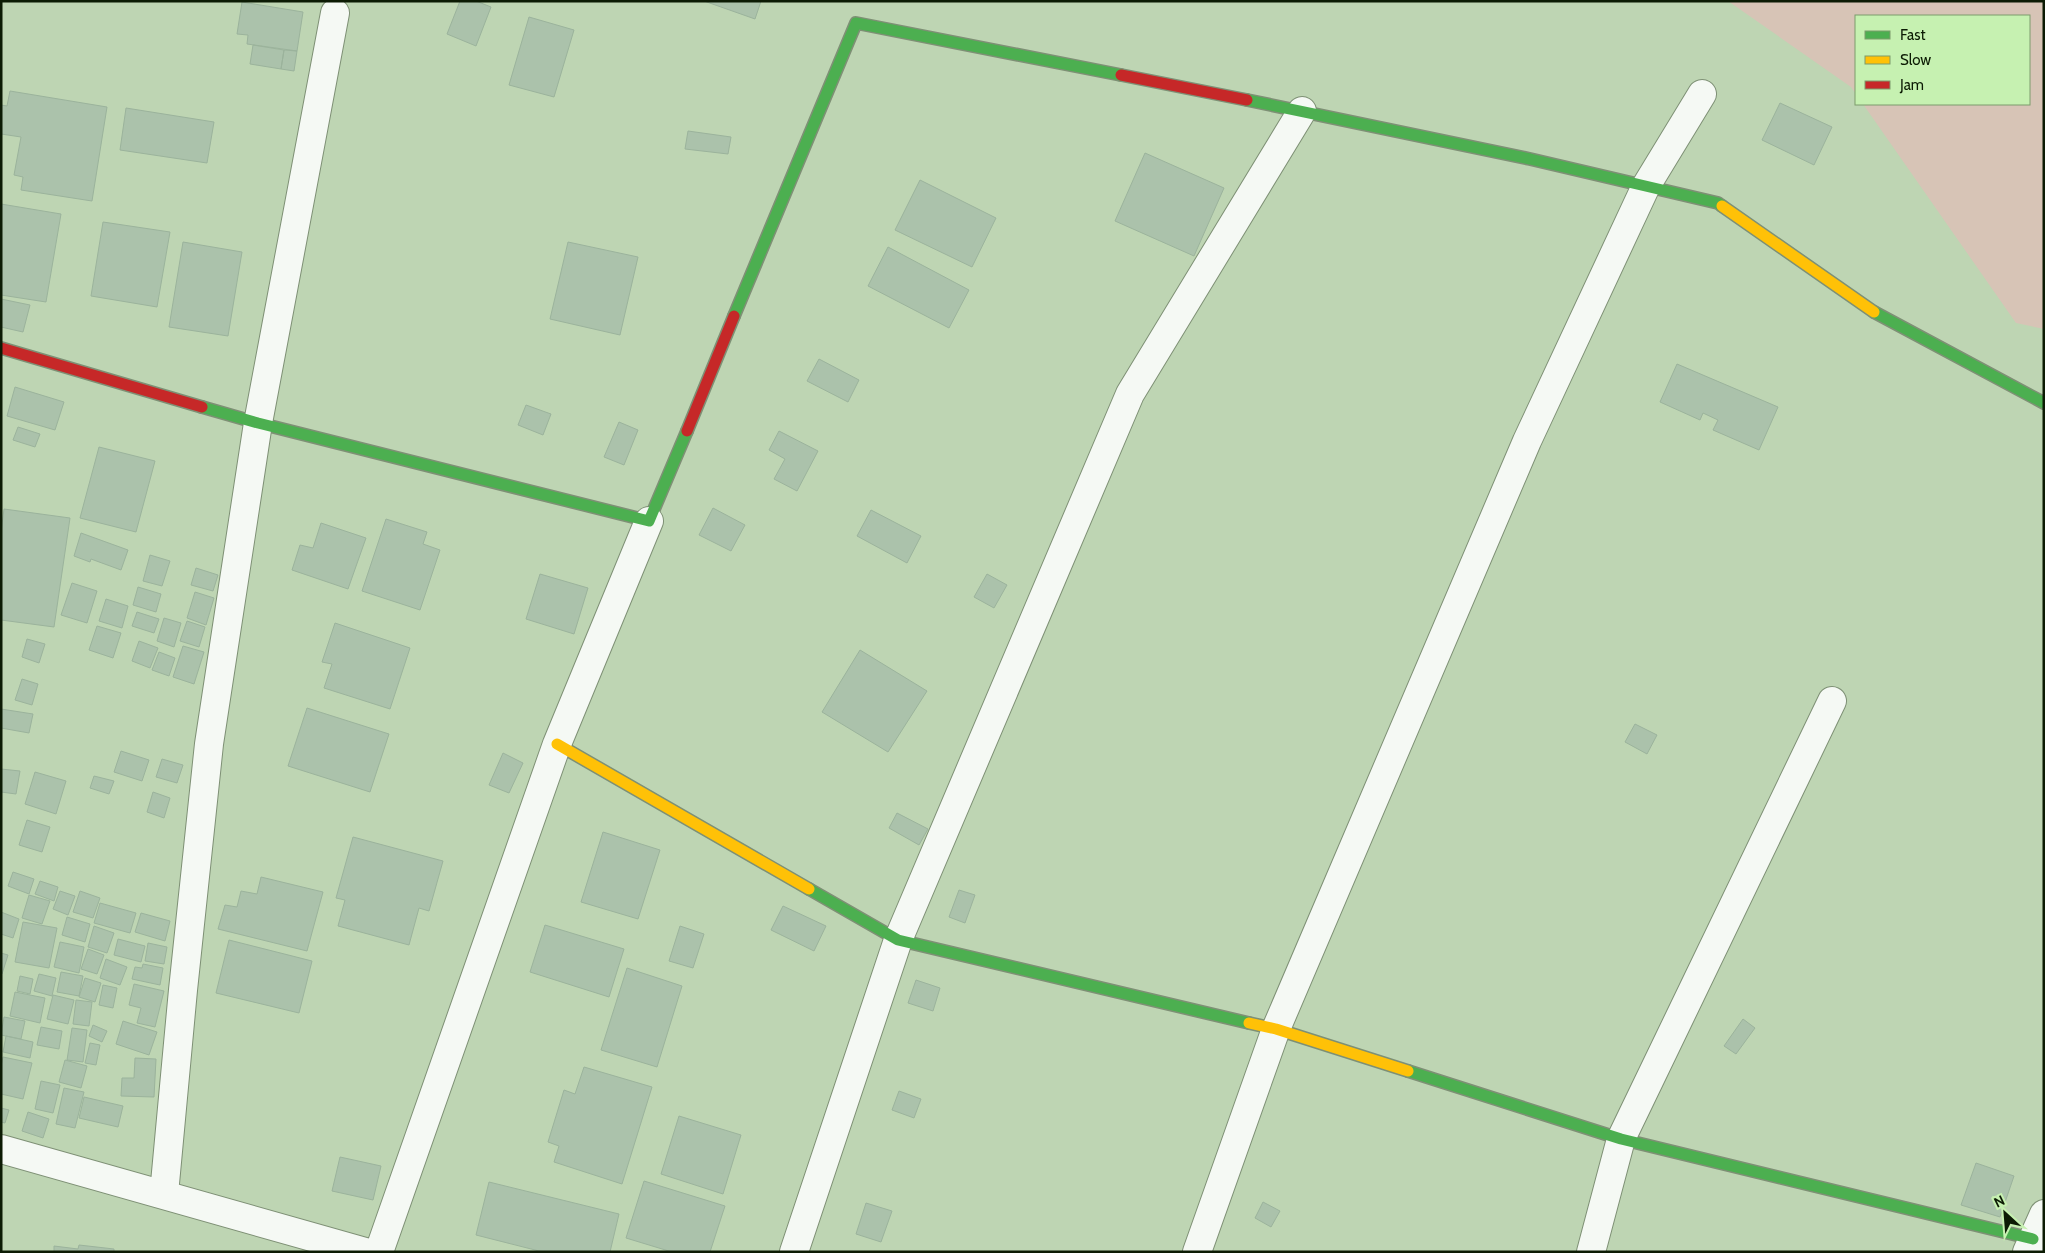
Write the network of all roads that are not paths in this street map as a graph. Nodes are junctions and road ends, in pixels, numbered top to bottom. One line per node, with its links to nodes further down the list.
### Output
1 (336, 13): 7 (street)
2 (1702, 94): 4 (street)
3 (1302, 111): 4 (street); 8 (street); 11 (street)
4 (1646, 186): 6 (street); 12 (street)
5 (1, 348): 7 (street)
6 (2044, 403)
7 (258, 423): 8 (street); 15 (street)
8 (650, 522): 10 (street)
9 (1832, 701): 13 (street)
10 (557, 744): 11 (street); 19 (street)
11 (898, 940): 12 (street); 20 (street)
12 (1276, 1029): 13 (street); 21 (street)
13 (1621, 1139): 17 (street); 22 (street)
14 (1, 1149): 15 (street)
15 (164, 1194): 18 (street)
16 (2044, 1214): 17 (street)
17 (2030, 1245)
18 (365, 1252)
19 (379, 1252)
20 (794, 1252)
21 (1198, 1252)
22 (1591, 1252)

